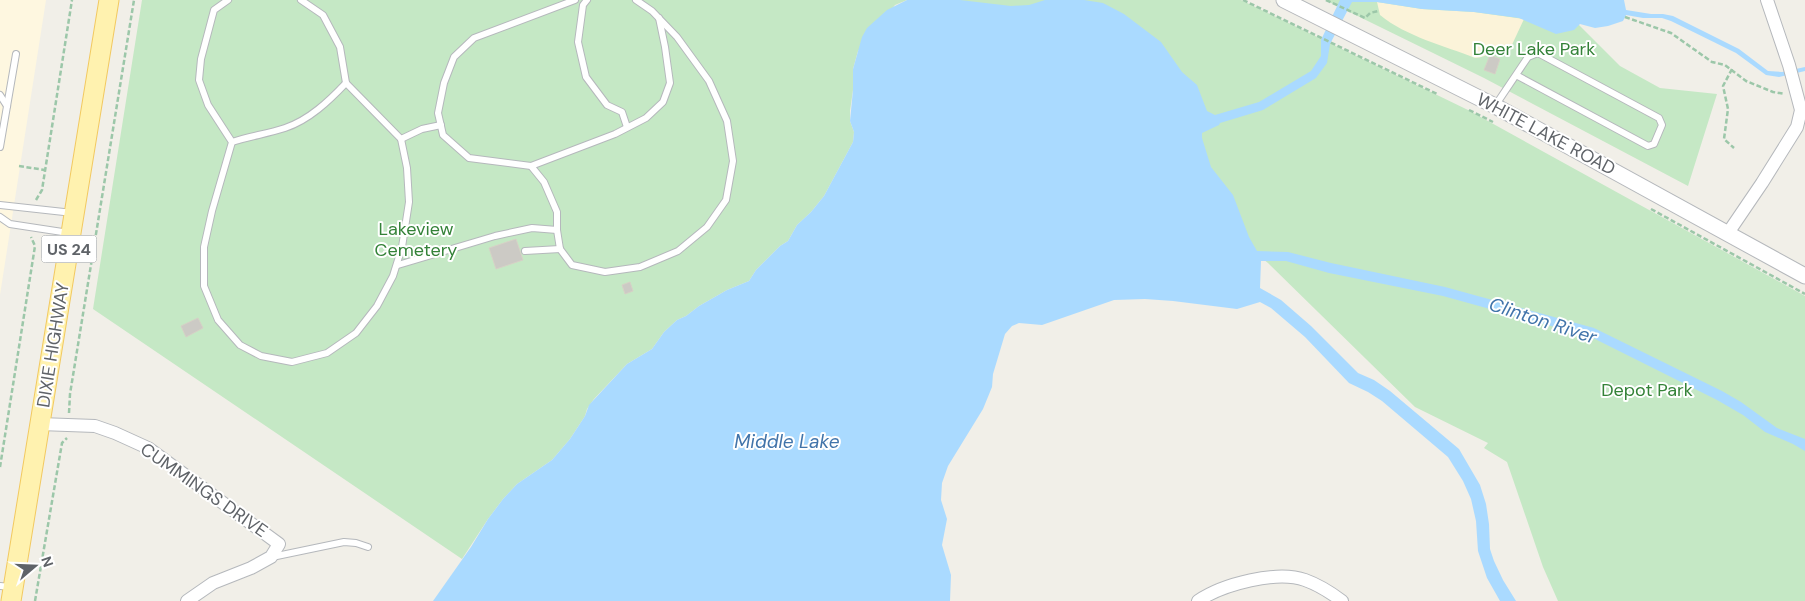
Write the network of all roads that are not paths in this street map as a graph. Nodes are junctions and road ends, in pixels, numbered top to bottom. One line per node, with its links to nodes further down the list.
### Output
1 (109, 0): 23 (main road, DIXIE HIGHWAY / US 24)
2 (228, 0): 19 (lane)
3 (301, 0): 12 (lane)
4 (575, 0): 16 (lane)
5 (587, 0): 17 (lane)
6 (636, 0): 9 (lane)
7 (1284, 0): 15 (street, WHITE LAKE ROAD)
8 (1767, 0): 27 (street)
9 (659, 18): 17 (lane); 28 (lane)
10 (16, 54): 14 (lane)
11 (1516, 75): 11 (lane); 15 (lane)
12 (346, 83): 18 (lane); 19 (lane)
13 (0, 95): 14 (lane)
14 (7, 106): 20 (lane)
15 (1495, 106): 27 (street, WHITE LAKE ROAD)
16 (441, 125): 18 (lane); 21 (lane)
17 (627, 126): 21 (lane)
18 (401, 138): 30 (lane)
19 (232, 142): 30 (lane)
20 (0, 146)
21 (531, 166): 25 (lane)
22 (0, 205): 23 (lane)
23 (74, 214): 26 (main road, DIXIE HIGHWAY / US 24)
24 (0, 218): 26 (lane)
25 (557, 230): 28 (lane); 30 (lane)
26 (71, 233): 32 (main road, DIXIE HIGHWAY / US 24)
27 (1728, 233): 31 (street, WHITE LAKE ROAD)
28 (560, 249): 29 (lane)
29 (525, 251)
30 (398, 265)
31 (1805, 276)
32 (40, 424): 34 (street, CUMMINGS DRIVE); 35 (main road, DIXIE HIGHWAY / US 24)
33 (368, 548): 34 (lane)
34 (271, 557): 36 (street)
35 (8, 591)
36 (187, 601)
37 (1198, 601): 38 (street)
38 (1342, 601)

